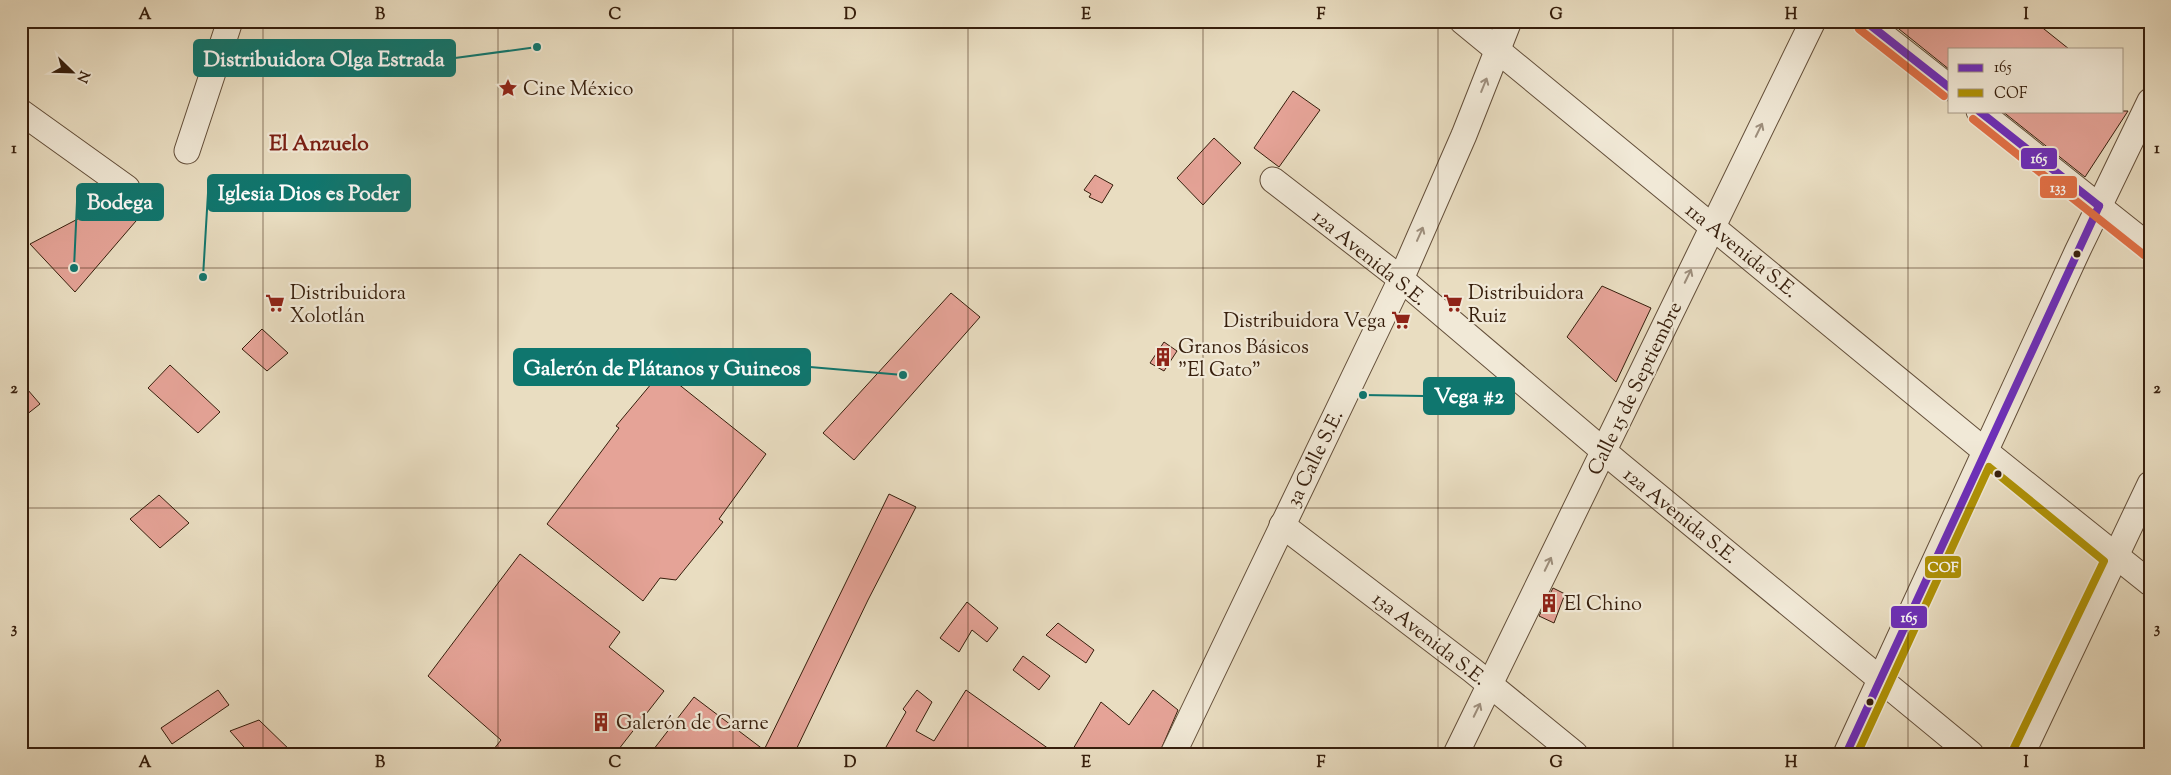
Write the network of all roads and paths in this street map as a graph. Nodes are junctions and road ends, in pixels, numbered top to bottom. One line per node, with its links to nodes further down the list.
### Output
1 (230, 21): 11 (street)
2 (1462, 21): 6 (street, 11a Avenida S.E.)
3 (1509, 21): 6 (street, 3a Calle S.E.)
4 (1813, 21): 15 (street, Calle 15 de Septiembre, one-way to 4)
5 (1865, 21): 7 (street)
6 (1498, 52): 15 (street, 11a Avenida S.E.); 17 (street, 3a Calle S.E., one-way to 6)
7 (1948, 86)
8 (2150, 101): 14 (street)
9 (21, 112): 13 (street)
10 (1980, 112): 14 (street)
11 (187, 151)
12 (1273, 180): 17 (street, 12a Avenida S.E.)
13 (127, 188)
14 (2099, 206): 16 (street); 19 (street)
15 (1713, 225): 18 (street, Calle 15 de Septiembre, one-way to 15); 19 (street, 11a Avenida S.E.)
16 (2150, 247)
17 (1400, 279): 18 (street, 12a Avenida S.E.); 21 (street, 3a Calle S.E.)
18 (1604, 451): 24 (street, 12a Avenida S.E.); 25 (street, Calle 15 de Septiembre, one-way to 18)
19 (1985, 451): 22 (street, 11a Avenida S.E.); 24 (street)
20 (2150, 484): 22 (street)
21 (1282, 525): 25 (street, 13a Avenida S.E.); 26 (street, 3a Calle S.E.)
22 (2116, 558): 23 (street, 11a Avenida S.E.); 31 (street)
23 (2150, 583)
24 (1881, 679): 29 (street); 30 (street, 12a Avenida S.E.)
25 (1490, 684): 27 (street, Calle 15 de Septiembre, one-way to 25); 28 (street, 13a Avenida S.E.)
26 (1175, 753)
27 (1456, 754)
28 (1575, 754)
29 (1846, 754)
30 (1971, 754)
31 (2022, 754)

